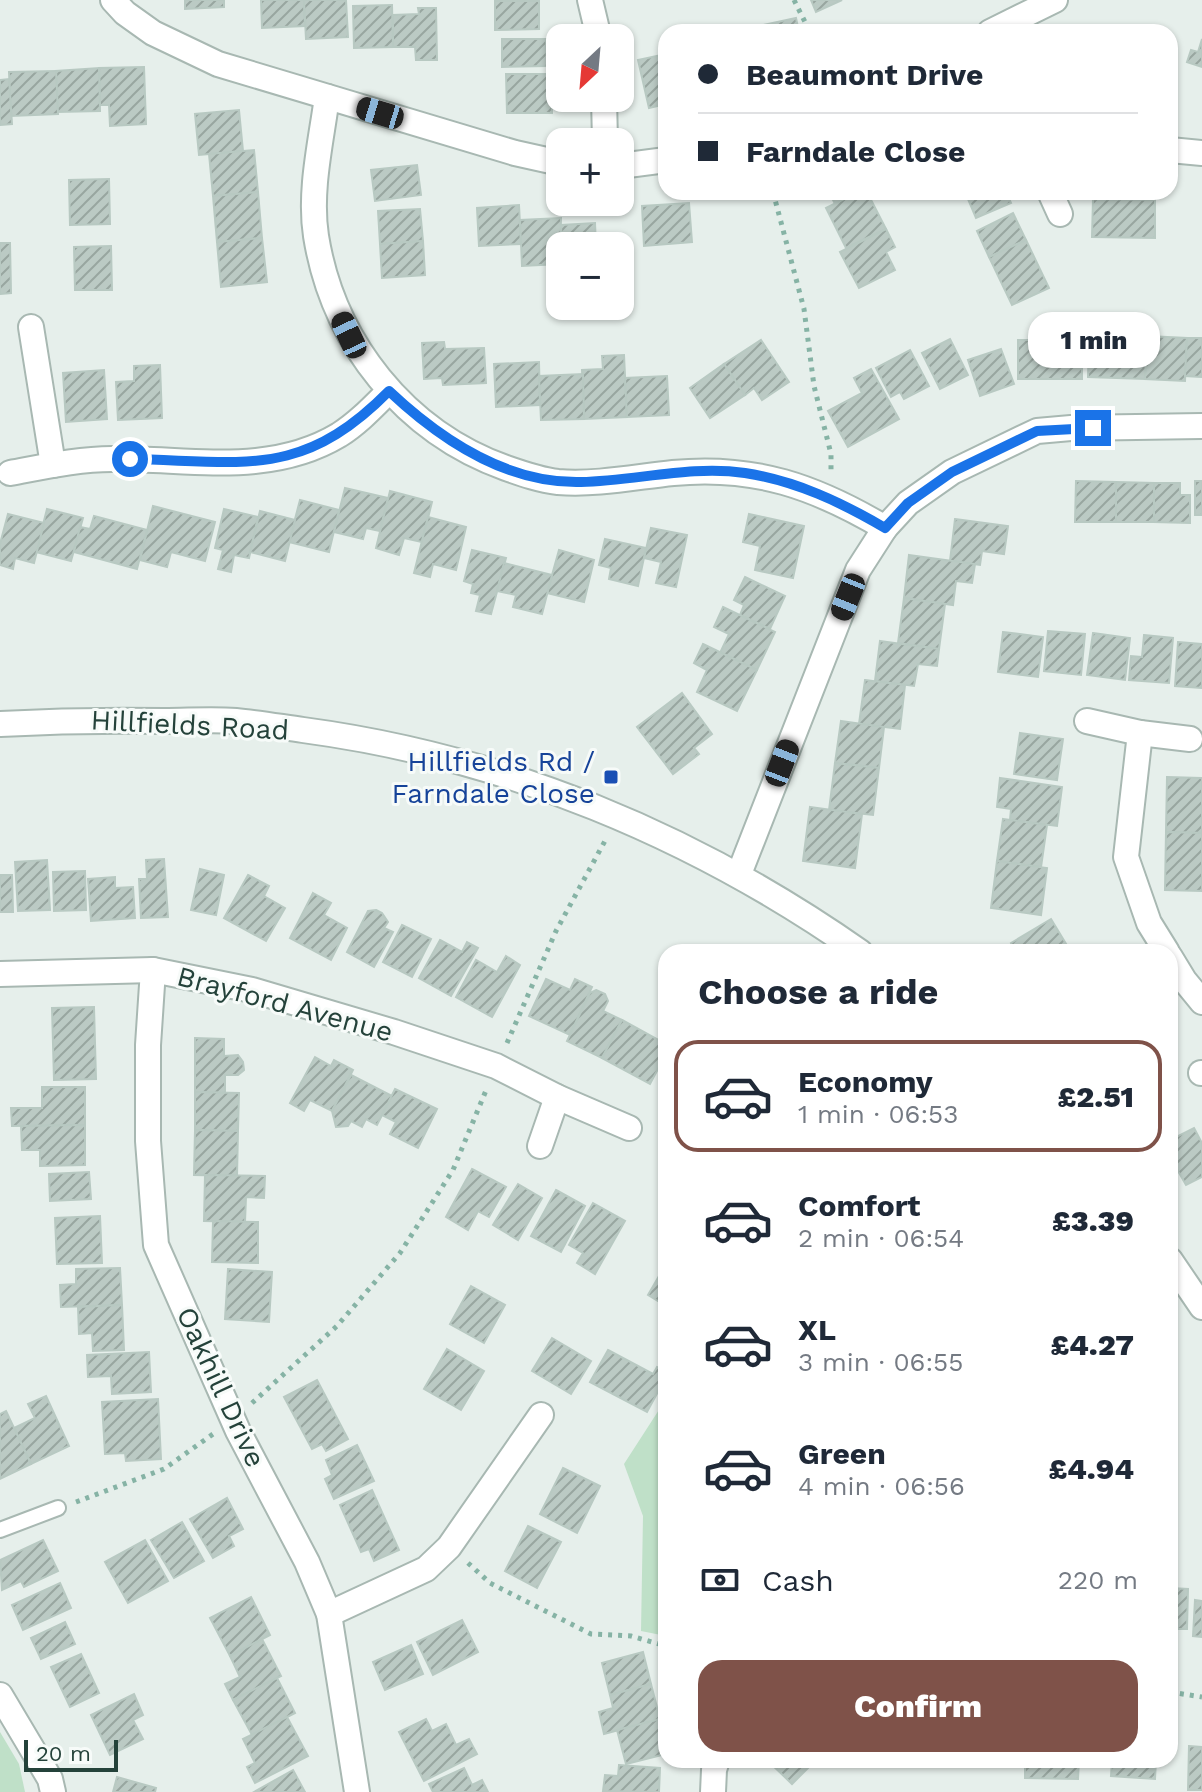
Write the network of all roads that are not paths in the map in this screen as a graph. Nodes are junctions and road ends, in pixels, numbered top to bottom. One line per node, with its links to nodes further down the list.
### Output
1 (113, 0): 6 (street)
2 (590, 0): 4 (street)
3 (1055, 0): 5 (street)
4 (596, 24)
5 (1006, 24)
6 (327, 97): 9 (street); 13 (street)
7 (1178, 151): 8 (street)
8 (1202, 153)
9 (546, 160)
10 (658, 161): 11 (street)
11 (634, 164)
12 (31, 327): 15 (street)
13 (389, 391): 15 (street); 17 (street)
14 (1202, 426): 17 (street)
15 (53, 465): 16 (street)
16 (10, 473)
17 (885, 528): 22 (street)
18 (1087, 721): 20 (street)
19 (0, 724): 22 (street, Hillfields Road)
20 (1140, 733): 21 (street); 24 (street)
21 (1190, 739)
22 (739, 874): 23 (street, Hillfields Road)
23 (849, 944)
24 (1162, 944)
25 (153, 970): 27 (street, Brayford Avenue); 29 (street, Brayford Avenue); 37 (street, Oakhill Drive)
26 (1178, 970): 28 (street)
27 (0, 974)
28 (1202, 1002)
29 (557, 1097): 30 (street, Brayford Avenue); 31 (street)
30 (629, 1128)
31 (540, 1146)
32 (1178, 1272): 33 (street)
33 (1202, 1307)
34 (541, 1415): 37 (street)
35 (58, 1508): 36 (lane)
36 (0, 1530)
37 (329, 1614): 41 (street, Oakhill Drive)
38 (0, 1695): 40 (street)
39 (715, 1768): 42 (street)
40 (53, 1792)
41 (357, 1792)
42 (713, 1792)

